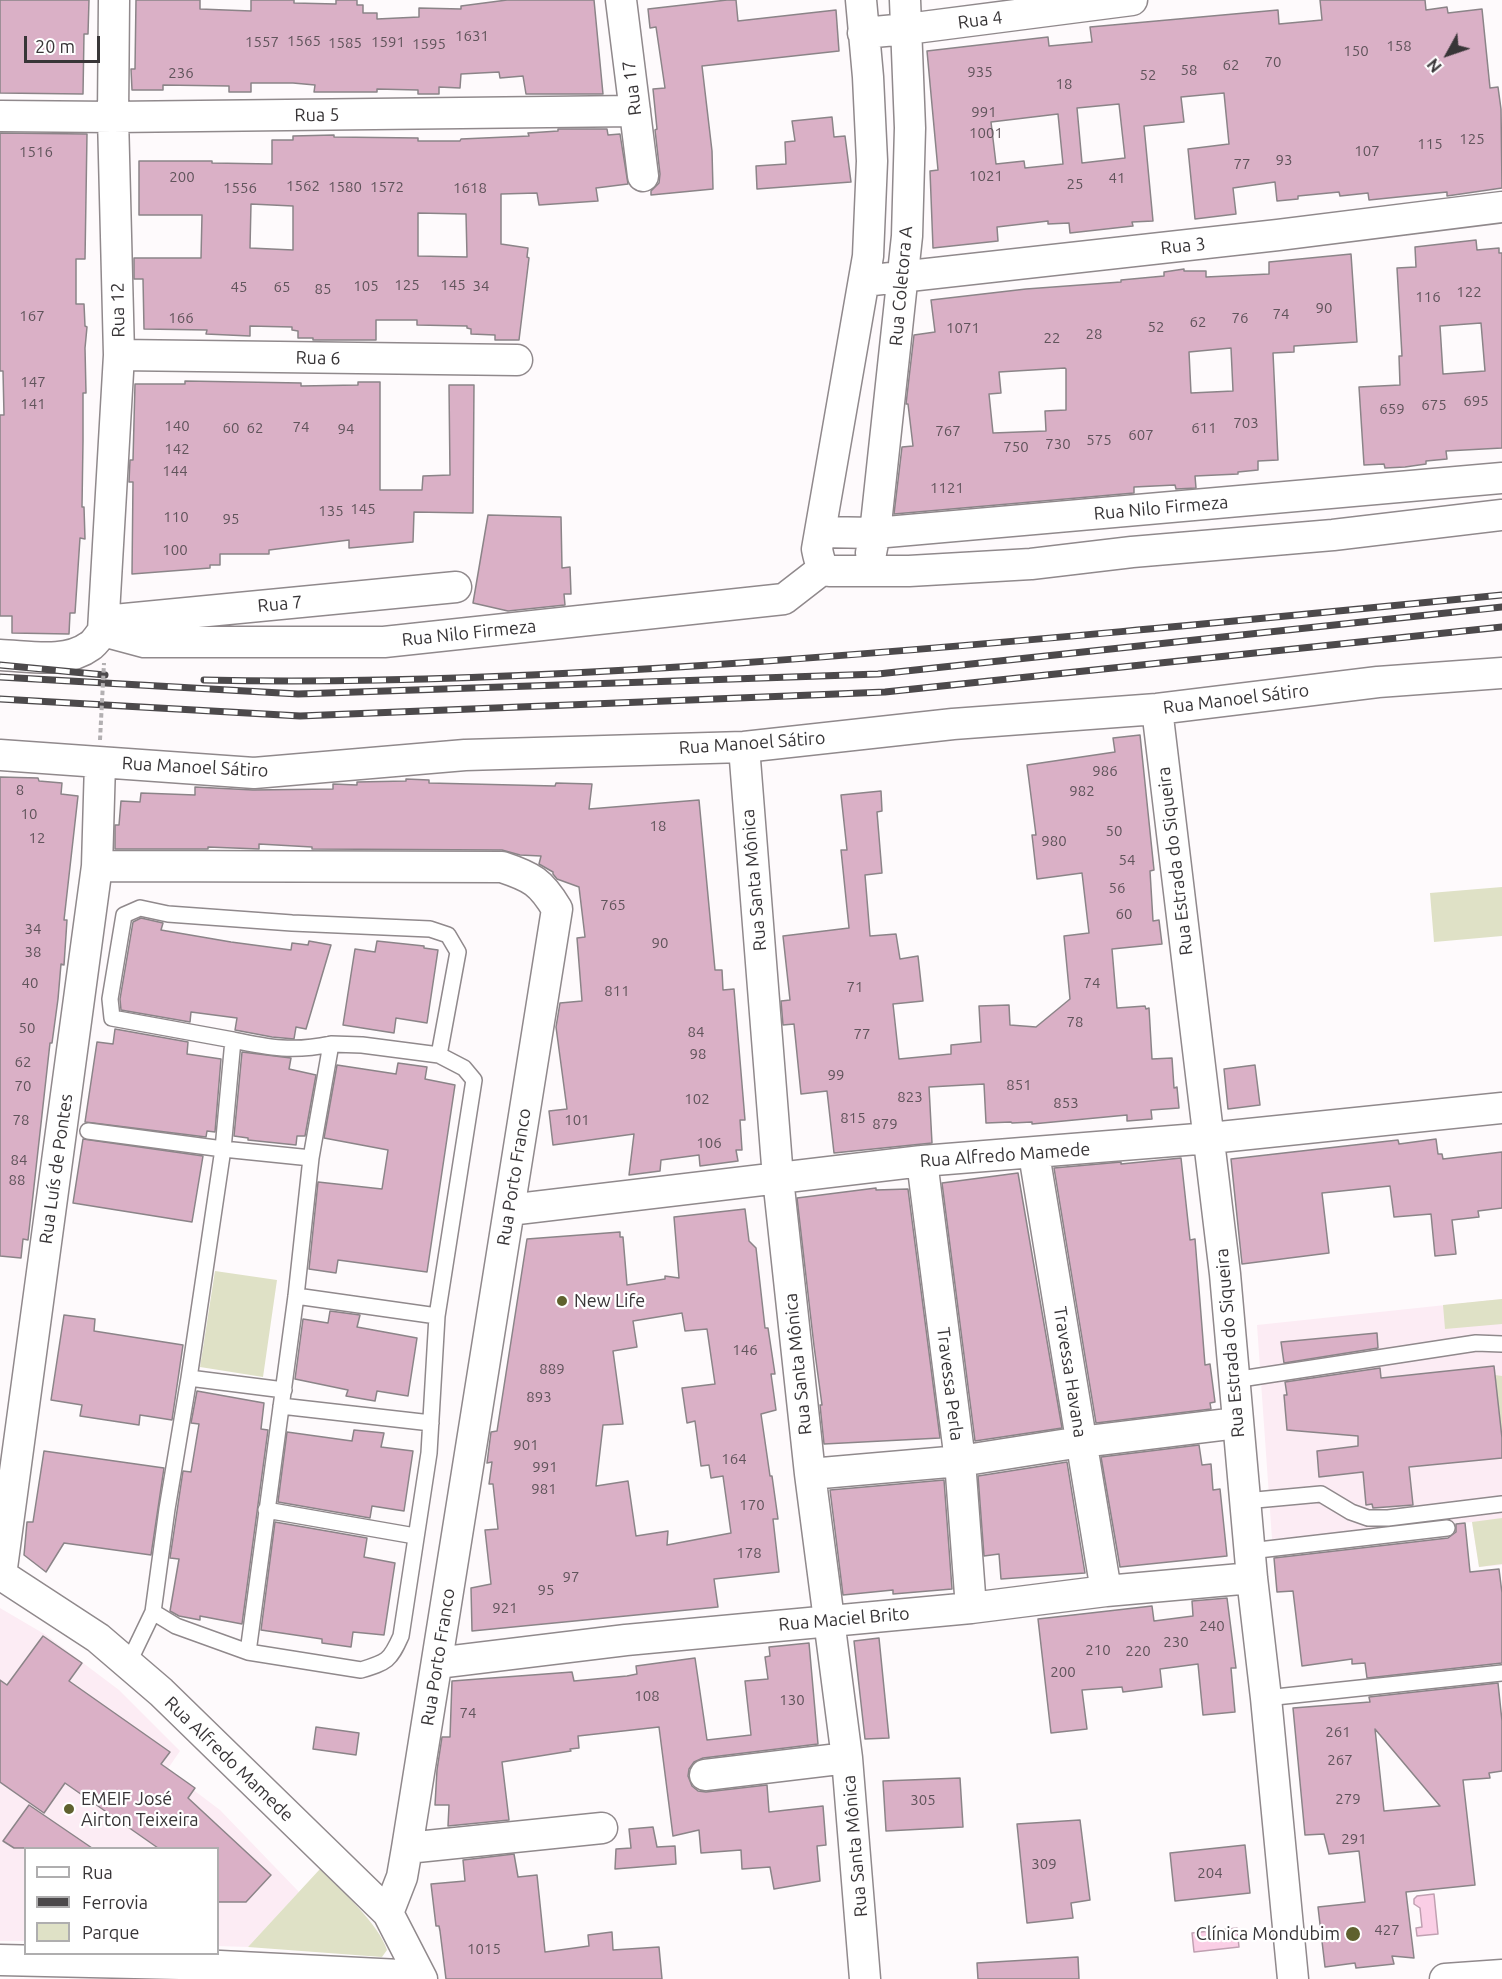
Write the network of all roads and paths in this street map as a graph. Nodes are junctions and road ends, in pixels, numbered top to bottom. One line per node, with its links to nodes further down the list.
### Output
1 (114, 0): 9 (street, Rua 12)
2 (621, 0): 7 (street, Rua 17)
3 (861, 0): 6 (street, Rua Coletora A)
4 (1132, 0): 5 (street, Rua 4)
5 (906, 15): 6 (street, Rua 4); 12 (street, Rua Coletora A)
6 (863, 33): 13 (street, Rua Coletora A)
7 (635, 111): 9 (street, Rua 5); 10 (street, Rua 17)
8 (0, 116): 9 (street, Rua 5)
9 (113, 117): 14 (street, Rua 12)
10 (643, 176)
11 (1502, 207): 12 (street, Rua 3)
12 (903, 278): 13 (street, Rua 3); 19 (street, Rua Coletora A)
13 (864, 281): 18 (street, Rua Coletora A)
14 (119, 355): 15 (street, Rua 6); 23 (street, Rua 12)
15 (517, 360)
16 (1502, 478): 19 (street, Rua Nilo Firmeza)
17 (1502, 515): 21 (street)
18 (820, 532): 19 (street, Rua Nilo Firmeza); 20 (street, Rua Coletora A)
19 (875, 533): 21 (street, Rua Coletora A)
20 (822, 566): 21 (street); 23 (street, Rua Nilo Firmeza)
21 (867, 570)
22 (456, 587): 23 (street, Rua 7)
23 (103, 626): 24 (street)
24 (0, 655)
25 (104, 663): 29 (path, bridge)
26 (1502, 673): 27 (street, Rua Manoel Sátiro)
27 (1157, 709): 28 (street, Rua Manoel Sátiro); 37 (street, Rua Estrada do Siqueira)
28 (744, 747): 29 (street, Rua Manoel Sátiro); 42 (street, Rua Santa Mônica)
29 (100, 752): 30 (street, Rua Manoel Sátiro); 31 (street, Rua Luís de Pontes)
30 (0, 755)
31 (97, 866): 43 (street, Rua Porto Franco); 62 (street, Rua Luís de Pontes)
32 (234, 1040): 33 (lane); 34 (lane); 38 (lane)
33 (331, 1044): 34 (lane); 40 (lane)
34 (438, 1054): 45 (lane)
35 (1502, 1108): 37 (street, Rua Alfredo Mamede)
36 (88, 1131): 38 (lane)
37 (1210, 1138): 39 (street, Rua Alfredo Mamede); 48 (street, Rua Estrada do Siqueira)
38 (223, 1149): 40 (lane); 47 (lane)
39 (1034, 1154): 41 (street, Rua Alfredo Mamede); 53 (street, Travessa Havana)
40 (311, 1158): 44 (lane)
41 (922, 1161): 42 (street, Rua Alfredo Mamede); 54 (street, Travessa Perla)
42 (778, 1178): 43 (street, Rua Alfredo Mamede); 55 (street, Rua Santa Mônica)
43 (509, 1210): 69 (street, Rua Porto Franco)
44 (296, 1296): 45 (lane); 49 (lane)
45 (438, 1316): 51 (lane)
46 (1502, 1344): 48 (lane)
47 (189, 1378): 49 (lane); 65 (lane)
48 (1234, 1380): 52 (street, Rua Estrada do Siqueira)
49 (284, 1390): 50 (lane)
50 (282, 1406): 51 (lane); 58 (lane)
51 (431, 1423): 60 (lane)
52 (1237, 1423): 53 (street); 56 (street, Rua Estrada do Siqueira)
53 (1081, 1442): 54 (street); 63 (street, Travessa Havana)
54 (960, 1461): 55 (street); 64 (street, Travessa Perla)
55 (810, 1474): 66 (street, Rua Santa Mônica)
56 (1245, 1501): 57 (lane); 61 (street, Rua Estrada do Siqueira)
57 (1502, 1504)
58 (266, 1510): 60 (lane); 67 (lane)
59 (1447, 1528): 61 (lane)
60 (415, 1536): 67 (lane)
61 (1251, 1565): 63 (street, Rua Maciel Brito); 71 (street, Rua Estrada do Siqueira)
62 (0, 1575): 68 (street, Rua Alfredo Mamede)
63 (1107, 1591): 64 (street, Rua Maciel Brito)
64 (971, 1608): 66 (street, Rua Maciel Brito)
65 (153, 1612): 67 (lane); 68 (lane)
66 (829, 1620): 69 (street, Rua Maciel Brito); 72 (street, Rua Santa Mônica)
67 (248, 1652)
68 (128, 1664): 76 (street, Rua Alfredo Mamede)
69 (437, 1664): 75 (street, Rua Porto Franco)
70 (1502, 1673): 71 (lane)
71 (1266, 1698): 82 (street, Rua Estrada do Siqueira)
72 (847, 1758): 73 (street); 81 (street, Rua Santa Mônica)
73 (705, 1775)
74 (602, 1828): 75 (street)
75 (407, 1848): 76 (street, Rua Porto Franco)
76 (388, 1913): 80 (street, Rua Alfredo Mamede)
77 (0, 1960): 78 (street)
78 (122, 1971): 80 (street)
79 (1502, 1975): 83 (street)
80 (421, 1977)
81 (865, 1979)
82 (1293, 1979)
83 (1445, 1979)

